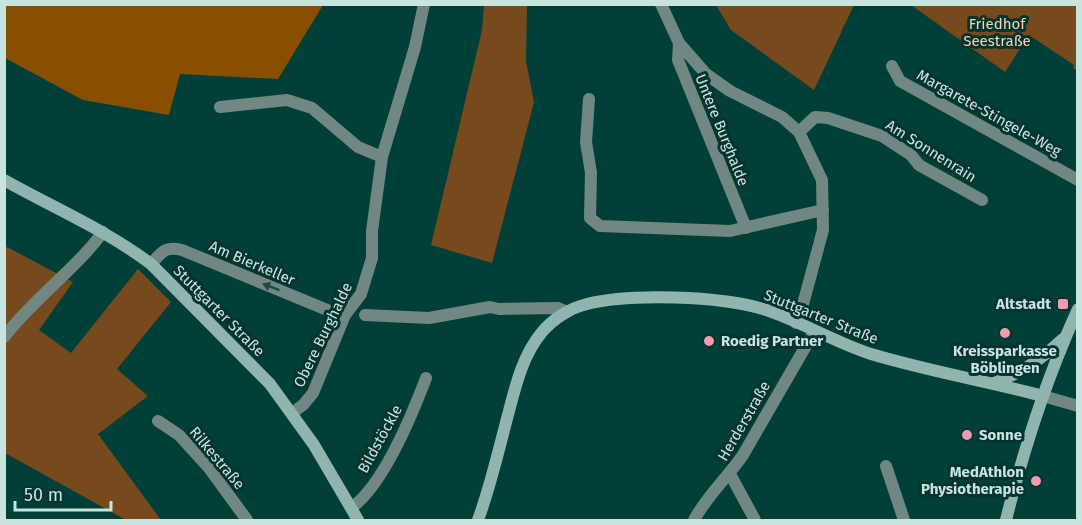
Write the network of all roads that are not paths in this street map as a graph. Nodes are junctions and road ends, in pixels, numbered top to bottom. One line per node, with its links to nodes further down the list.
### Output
1 (424, 4): 8 (street, Obere Burghalde)
2 (661, 4): 3 (street, Untere Burghalde)
3 (679, 44): 7 (street, Untere Burghalde); 13 (street, Untere Burghalde)
4 (892, 66): 10 (street, Margarete-Stingele-Weg)
5 (589, 99): 13 (street)
6 (220, 107): 8 (street)
7 (799, 132): 11 (street, Am Sonnenrain); 12 (street, Untere Burghalde)
8 (382, 157): 18 (street, Obere Burghalde)
9 (4, 180): 14 (main road, Stuttgarter Straße)
10 (1077, 180)
11 (982, 200)
12 (823, 210): 13 (street); 20 (street, Untere Burghalde)
13 (746, 228)
14 (103, 232): 15 (main road, Stuttgarter Straße); 22 (street)
15 (151, 264): 18 (street, Am Bierkeller, one-way to 15); 28 (main road, Stuttgarter Straße)
16 (1077, 309): 23 (main road)
17 (567, 312): 19 (street); 20 (main road, Stuttgarter Straße); 35 (main road, Stuttgarter Straße)
18 (345, 315): 28 (street, Obere Burghalde)
19 (365, 315)
20 (796, 323): 21 (main road, Stuttgarter Straße)
21 (814, 332): 25 (main road, Stuttgarter Straße); 31 (street, Herderstraße)
22 (4, 337)
23 (1065, 337): 25 (main road); 26 (main road)
24 (426, 378): 32 (street, Bildstöckle)
25 (994, 383): 26 (main road, Stuttgarter Straße)
26 (1043, 396): 27 (street); 39 (main road)
27 (1077, 405)
28 (292, 413): 32 (main road, Stuttgarter Straße)
29 (158, 421): 33 (street, Rilkestraße)
30 (886, 466): 38 (street)
31 (730, 474): 36 (street, Herderstraße); 37 (street)
32 (351, 508): 34 (main road, Stuttgarter Straße)
33 (247, 520)
34 (358, 520)
35 (478, 520)
36 (694, 520)
37 (755, 520)
38 (904, 520)
39 (1006, 520)

